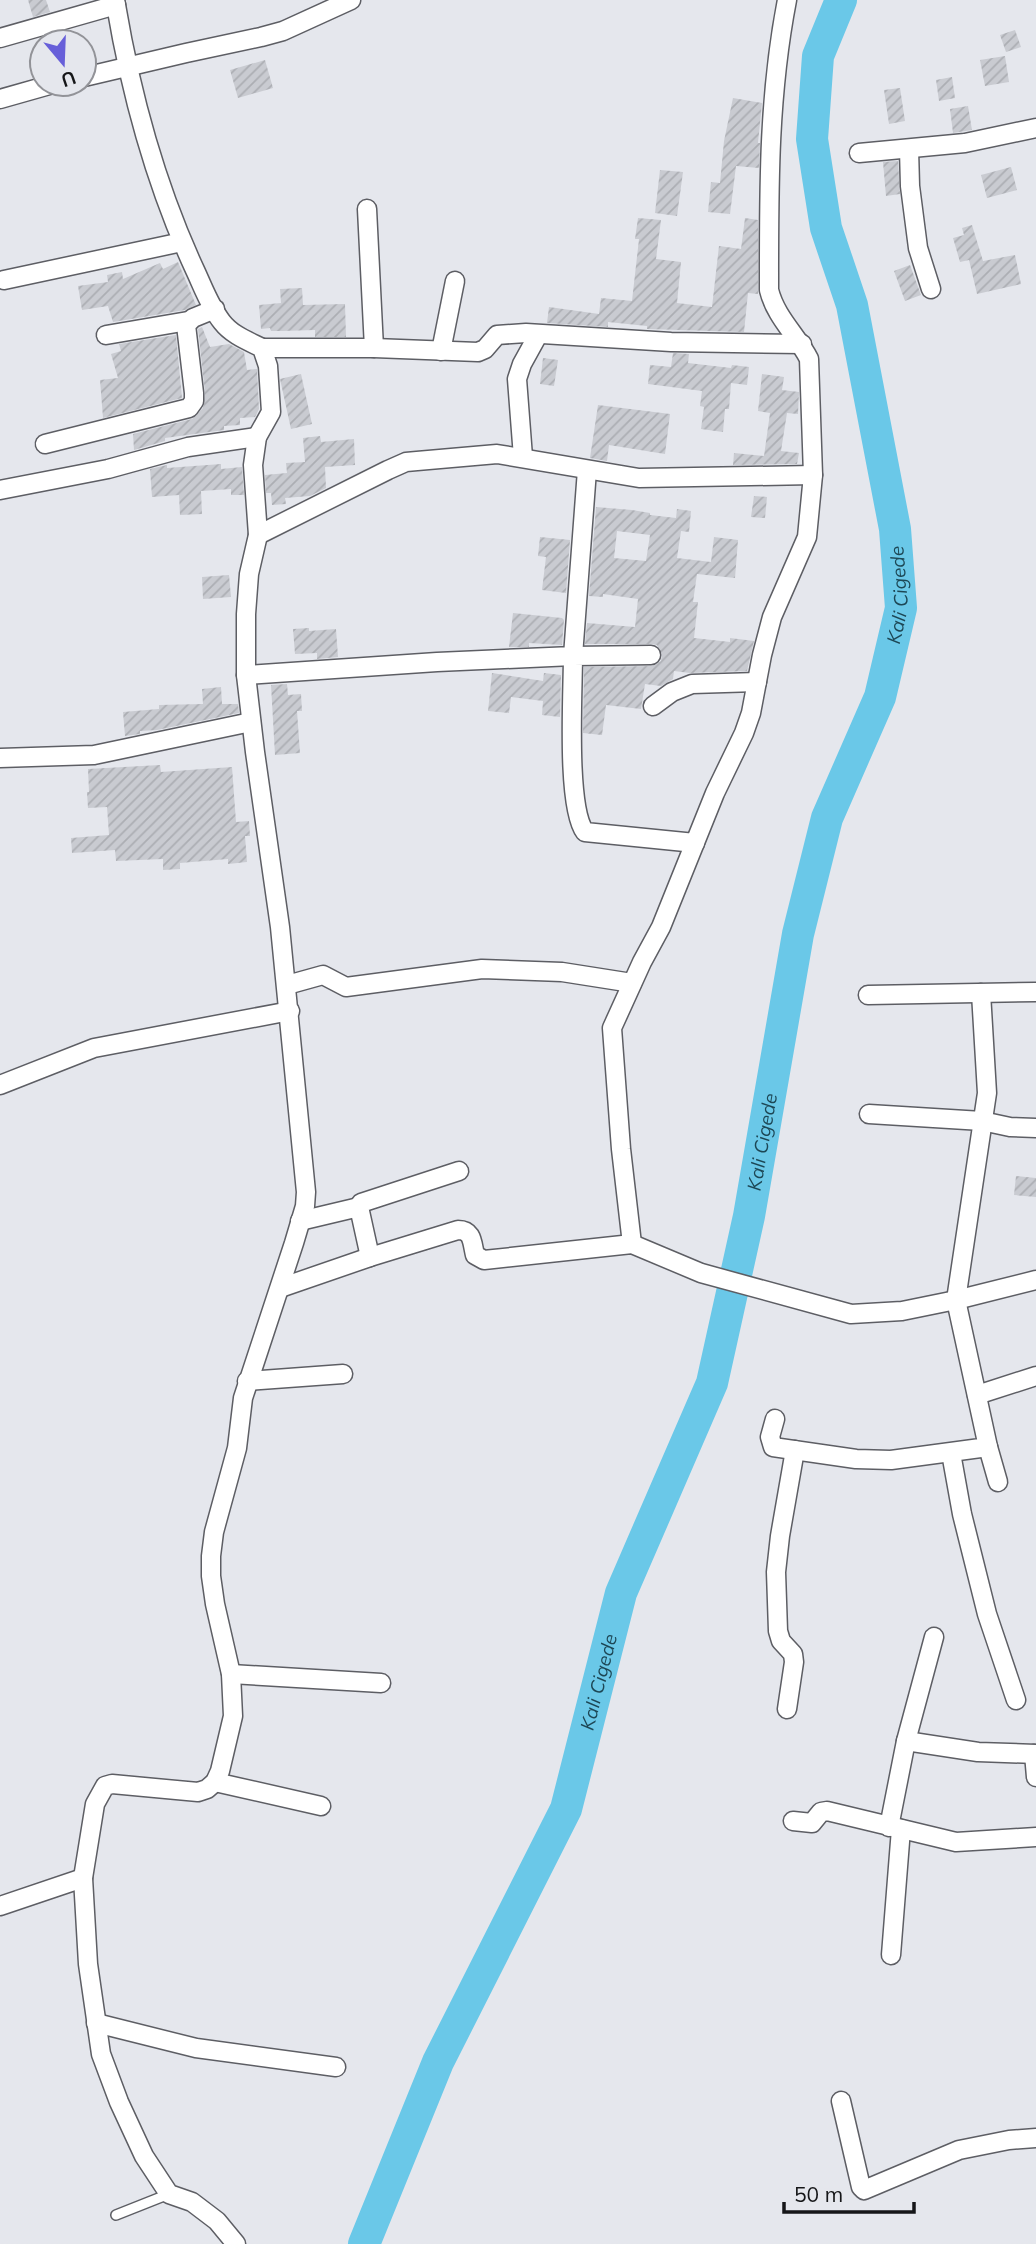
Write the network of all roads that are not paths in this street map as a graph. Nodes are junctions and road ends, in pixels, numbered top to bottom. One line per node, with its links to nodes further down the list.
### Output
1 (351, 0): 5 (street)
2 (787, 0): 21 (street)
3 (116, 2): 4 (street); 5 (street)
4 (0, 38)
5 (127, 68): 6 (street); 13 (street)
6 (98, 74)
7 (28, 91): 8 (street)
8 (0, 99)
9 (1036, 128): 10 (street)
10 (909, 149): 11 (street); 16 (street)
11 (859, 153)
12 (367, 209): 23 (street)
13 (182, 242): 14 (street); 17 (street)
14 (4, 280)
15 (455, 281): 24 (street)
16 (931, 289)
17 (215, 309): 18 (street); 22 (street)
18 (188, 321): 19 (street); 26 (street)
19 (106, 335)
20 (538, 335): 21 (street); 24 (street); 27 (street)
21 (802, 344): 29 (street)
22 (262, 348): 23 (street); 25 (street)
23 (374, 348): 24 (street)
24 (441, 351)
25 (257, 437): 30 (street); 31 (street)
26 (45, 444)
27 (523, 457): 28 (street); 31 (street)
28 (587, 470): 29 (street); 33 (street)
29 (813, 475): 35 (street)
30 (0, 490)
31 (258, 535): 34 (street)
32 (651, 655): 33 (street)
33 (573, 656): 34 (street); 39 (street)
34 (246, 675): 37 (street)
35 (757, 682): 36 (street); 39 (street)
36 (653, 706)
37 (251, 722): 38 (street); 41 (street)
38 (0, 758)
39 (695, 843): 40 (street)
40 (632, 983): 41 (street); 53 (street)
41 (286, 985): 45 (street)
42 (1036, 992): 43 (street)
43 (981, 993): 44 (street); 48 (street)
44 (868, 995)
45 (290, 1011): 46 (street); 52 (street)
46 (0, 1085)
47 (869, 1114): 48 (street)
48 (982, 1121): 49 (street); 57 (street)
49 (1036, 1128)
50 (459, 1171): 51 (street)
51 (359, 1207): 52 (street); 54 (street)
52 (300, 1221): 56 (street)
53 (632, 1244): 54 (street); 57 (street)
54 (370, 1257): 56 (street)
55 (1036, 1280): 57 (street)
56 (280, 1288): 60 (street)
57 (956, 1300): 61 (street)
58 (343, 1374): 60 (street)
59 (1036, 1376): 61 (street)
60 (247, 1381): 68 (street)
61 (977, 1395): 63 (street)
62 (775, 1419): 64 (street)
63 (988, 1447): 65 (street); 66 (street)
64 (795, 1450): 65 (street); 71 (street)
65 (951, 1453): 70 (street)
66 (998, 1482)
67 (934, 1637): 72 (street)
68 (231, 1674): 69 (street); 75 (street)
69 (381, 1683)
70 (1016, 1700)
71 (787, 1709)
72 (906, 1741): 73 (street); 78 (street)
73 (1035, 1754): 74 (street)
74 (1036, 1777)
75 (215, 1782): 76 (street); 80 (street)
76 (321, 1807)
77 (793, 1821): 78 (street)
78 (895, 1828): 79 (street); 82 (street)
79 (1036, 1837)
80 (83, 1878): 81 (street); 83 (street)
81 (0, 1906)
82 (891, 1955)
83 (96, 2023): 84 (street); 87 (street)
84 (336, 2067)
85 (841, 2101): 86 (street)
86 (1036, 2138)
87 (169, 2194): 88 (lane); 89 (street)
88 (116, 2215)
89 (236, 2244)

